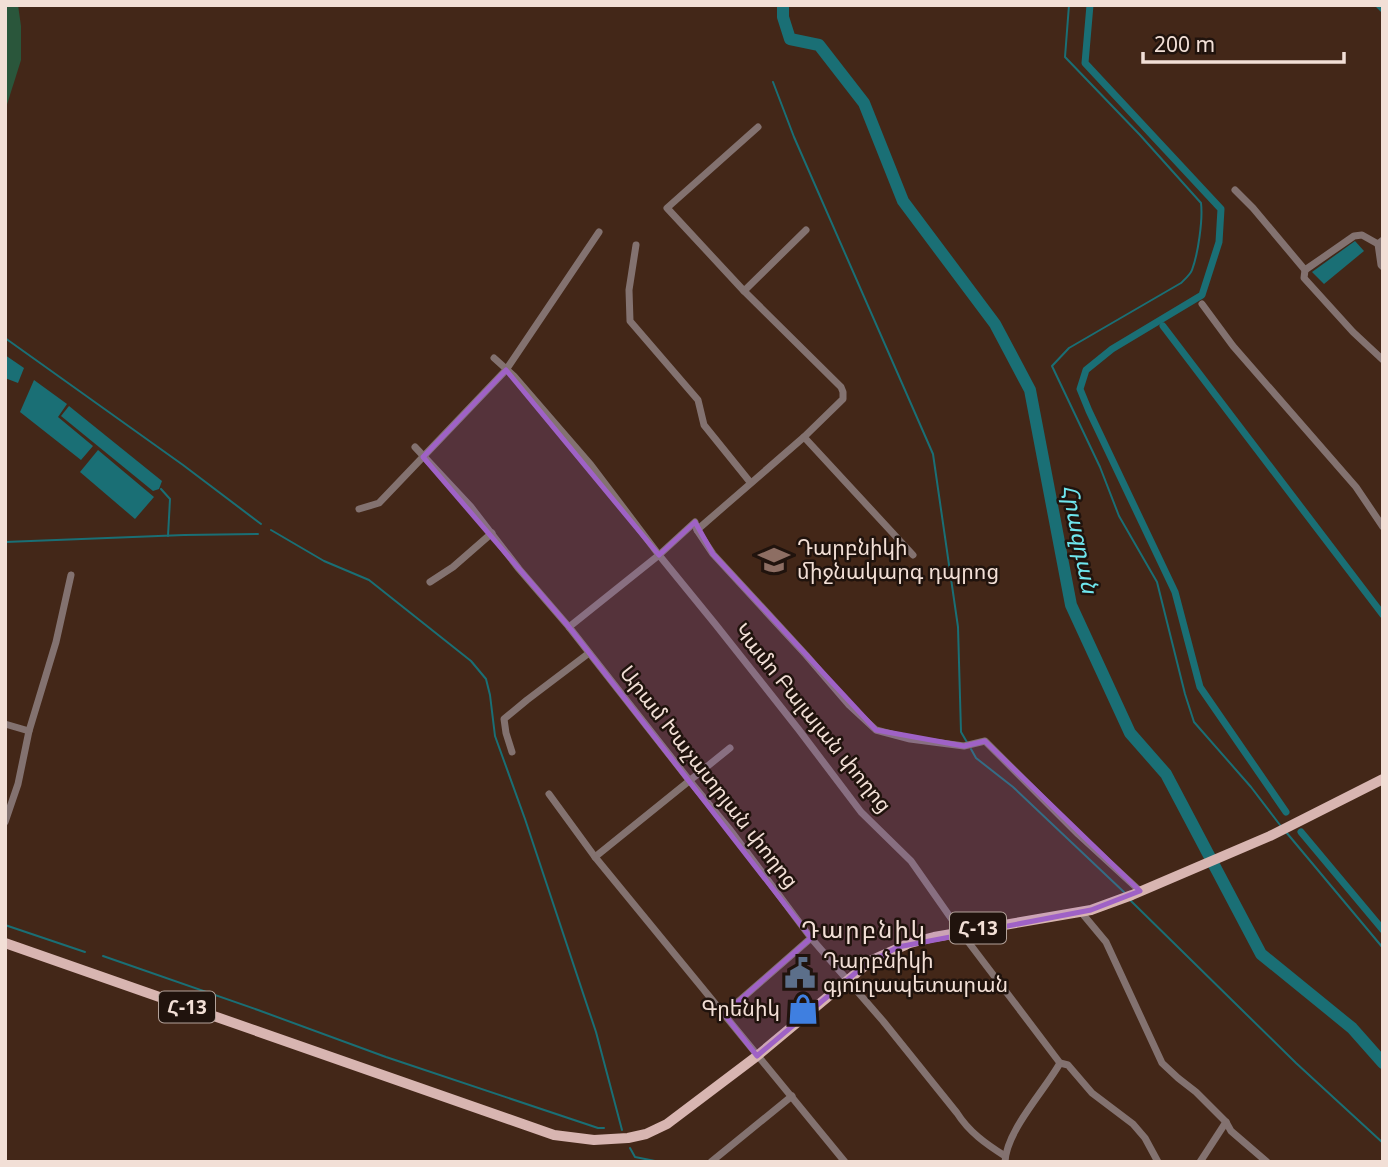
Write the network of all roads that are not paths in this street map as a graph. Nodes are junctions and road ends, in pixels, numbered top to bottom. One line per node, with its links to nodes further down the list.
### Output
1 (758, 127): 9 (street)
2 (1235, 190): 8 (street)
3 (806, 230): 9 (street)
4 (599, 232): 13 (street)
5 (1380, 242): 7 (street); 8 (street)
6 (636, 245): 17 (street)
7 (1383, 267)
8 (1305, 270): 12 (street)
9 (744, 291): 14 (street)
10 (1202, 304): 19 (street)
11 (494, 358): 13 (street, Կամո Բալայան փողոց)
12 (1383, 360)
13 (506, 370): 16 (street); 22 (street, Կամո Բալայան փողոց)
14 (804, 438): 17 (street); 23 (street)
15 (415, 447): 16 (street, Արամ Խաչատրյան փողոց)
16 (423, 457): 18 (street); 21 (street, Արամ Խաչատրյան փողոց)
17 (750, 482): 20 (street)
18 (359, 509)
19 (1383, 527)
20 (697, 530): 22 (street); 37 (street)
21 (492, 533): 25 (street); 26 (street, Արամ Խաչատրյան փողոց)
22 (659, 555): 26 (street); 39 (street, Կամո Բալայան փողոց)
23 (913, 555)
24 (71, 575): 29 (street)
25 (430, 582)
26 (569, 627): 27 (street, Արամ Խաչատրյան փողոց)
27 (589, 653): 31 (street); 33 (street, Արամ Խաչատրյան փողոց)
28 (5, 724): 29 (street)
29 (29, 731): 35 (street)
30 (730, 748): 33 (street)
31 (512, 752)
32 (1383, 779): 37 (main road, Հ-13)
33 (689, 780): 36 (street); 40 (street, Արամ Խաչատրյան փողոց)
34 (549, 794): 36 (street)
35 (5, 822)
36 (595, 857): 43 (street)
37 (1136, 893): 38 (main road, Հ-13)
38 (1081, 912): 39 (main road, Հ-13); 47 (street)
39 (960, 931): 42 (main road, Հ-13); 45 (street, Կամո Բալայան փողոց)
40 (811, 938): 42 (street, Արամ Խաչատրյան փողոց); 43 (street)
41 (5, 943): 44 (main road, Հ-13)
42 (847, 980): 44 (main road, Հ-13); 48 (street, Արամ Խաչատրյան փողոց)
43 (724, 1014): 44 (street)
44 (757, 1056): 46 (street)
45 (1060, 1063): 48 (street); 51 (street, Կամո Բալայան փողոց)
46 (792, 1096): 49 (street); 50 (street)
47 (1226, 1122): 52 (street); 53 (street)
48 (1005, 1159)
49 (711, 1162)
50 (845, 1162)
51 (1158, 1162)
52 (1200, 1162)
53 (1267, 1162)

